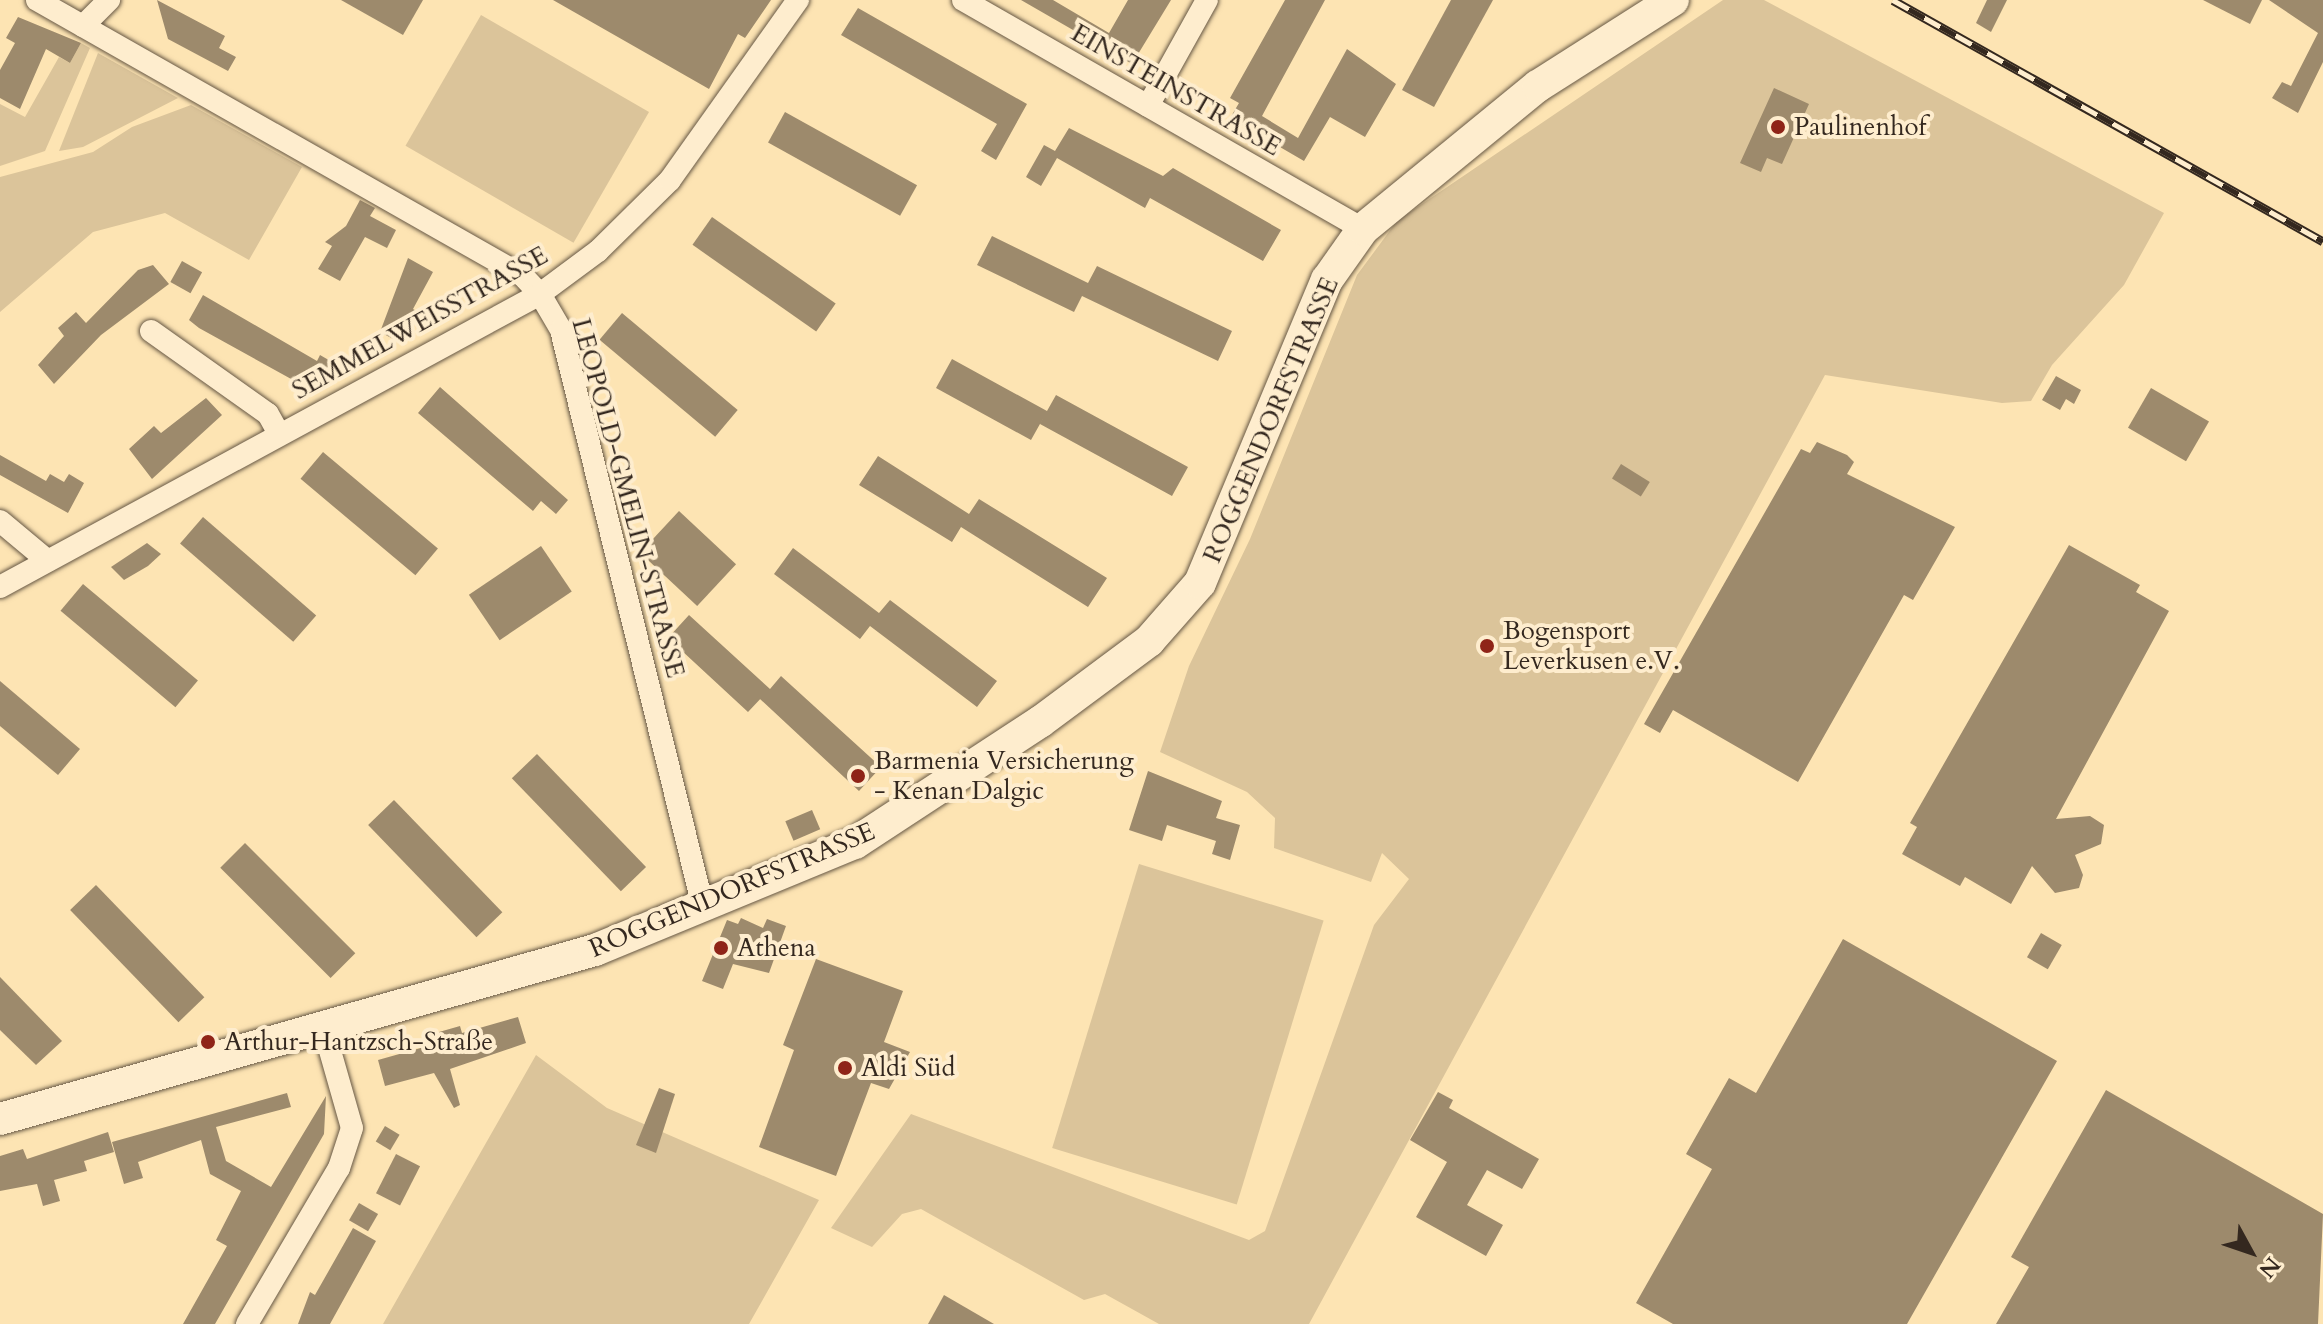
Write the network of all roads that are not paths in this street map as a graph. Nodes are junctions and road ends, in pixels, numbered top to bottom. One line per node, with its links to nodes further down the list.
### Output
1 (37, 0): 7 (street, LEOPOLD-GMELIN-STRASSE)
2 (109, 0): 7 (street)
3 (798, 0): 10 (street, SEMMELWEISSTRASSE)
4 (963, 0): 8 (street, EINSTEINSTRASSE)
5 (1207, 0): 8 (street)
6 (1673, 0): 9 (street, ROGGENDORFSTRASSE)
7 (83, 26): 10 (street, LEOPOLD-GMELIN-STRASSE)
8 (1148, 106): 9 (street, EINSTEINSTRASSE)
9 (1363, 229): 16 (street, ROGGENDORFSTRASSE)
10 (540, 294): 12 (street, SEMMELWEISSTRASSE); 16 (street, LEOPOLD-GMELIN-STRASSE)
11 (151, 331): 12 (street, SEMMELWEISSTRASSE)
12 (279, 434): 14 (street, SEMMELWEISSTRASSE)
13 (0, 521): 14 (street)
14 (48, 561): 15 (street, SEMMELWEISSTRASSE)
15 (0, 587)
16 (703, 907): 17 (street, ROGGENDORFSTRASSE)
17 (323, 1026): 18 (street, ROGGENDORFSTRASSE); 19 (street)
18 (0, 1119)
19 (247, 1324)

